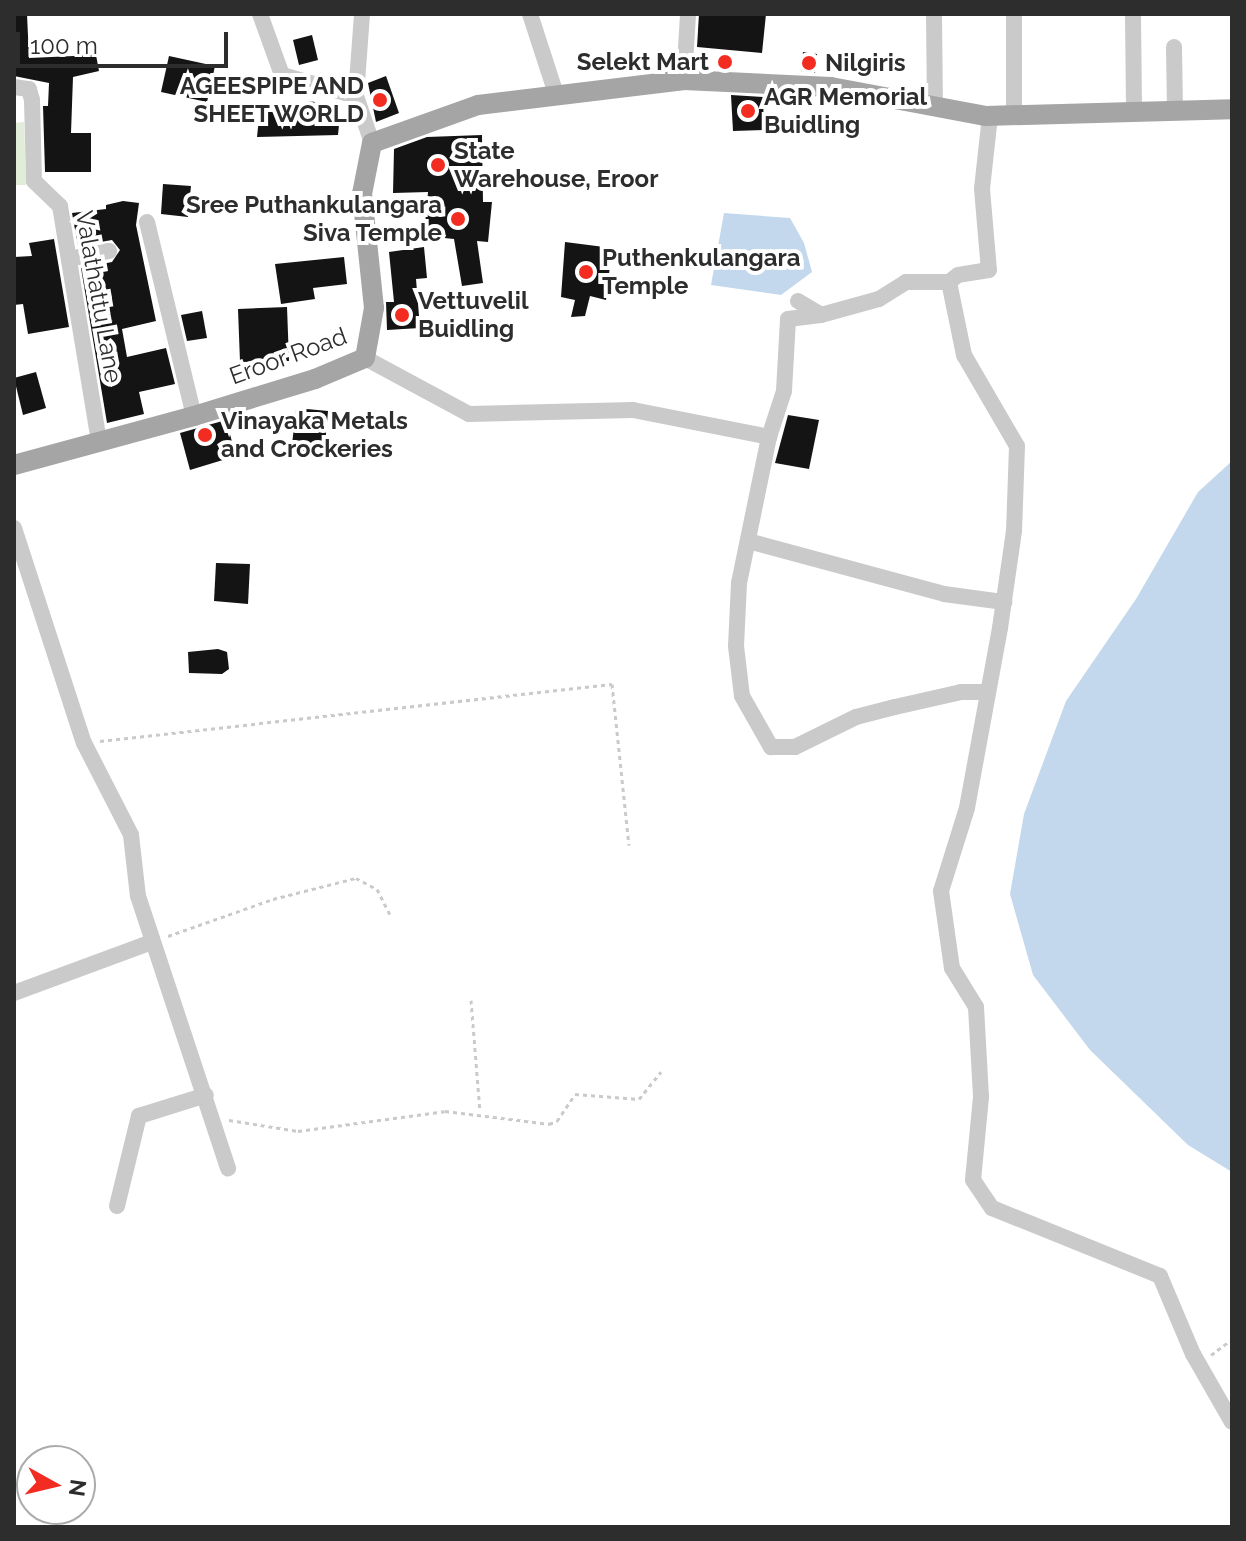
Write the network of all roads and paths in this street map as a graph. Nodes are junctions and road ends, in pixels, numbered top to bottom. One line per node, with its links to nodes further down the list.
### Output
1 (260, 14): 12 (street)
2 (362, 14): 12 (street)
3 (530, 14): 11 (street)
4 (688, 14): 9 (street)
5 (934, 14): 13 (street)
6 (1014, 14): 18 (street)
7 (1133, 14): 16 (street)
8 (1174, 47): 15 (street)
9 (684, 80): 11 (main road); 13 (main road)
10 (14, 87): 22 (street, Valathattu Lane)
11 (560, 93): 19 (main road)
12 (356, 96): 19 (street)
13 (935, 106): 17 (main road)
14 (1232, 109): 15 (main road)
15 (1175, 111): 16 (main road)
16 (1134, 114): 18 (main road)
17 (990, 116): 18 (main road); 23 (street)
18 (1014, 116)
19 (372, 143): 26 (main road, Eroor Road)
20 (147, 222): 27 (street)
21 (109, 251): 22 (street)
22 (69, 259): 29 (street, Valathattu Lane)
23 (949, 282): 25 (street); 33 (street)
24 (798, 301): 25 (street)
25 (821, 315): 28 (street)
26 (365, 358): 27 (main road, Eroor Road); 28 (street)
27 (194, 416): 29 (main road, Eroor Road)
28 (769, 437): 32 (street)
29 (99, 442): 30 (main road, Eroor Road)
30 (14, 465)
31 (14, 528): 35 (street)
32 (748, 541): 33 (street); 34 (street)
33 (1004, 602): 34 (street)
34 (985, 692): 48 (street)
35 (84, 743): 36 (path); 38 (street)
36 (629, 845)
37 (391, 917): 38 (path)
38 (152, 942): 39 (street); 42 (street)
39 (14, 993)
40 (471, 1000): 43 (path)
41 (661, 1072): 43 (path)
42 (206, 1095): 44 (street); 46 (street)
43 (480, 1113): 44 (path)
44 (213, 1118): 45 (street)
45 (228, 1168)
46 (117, 1206)
47 (1232, 1339): 48 (path)
48 (1199, 1365): 49 (street)
49 (1232, 1422)

